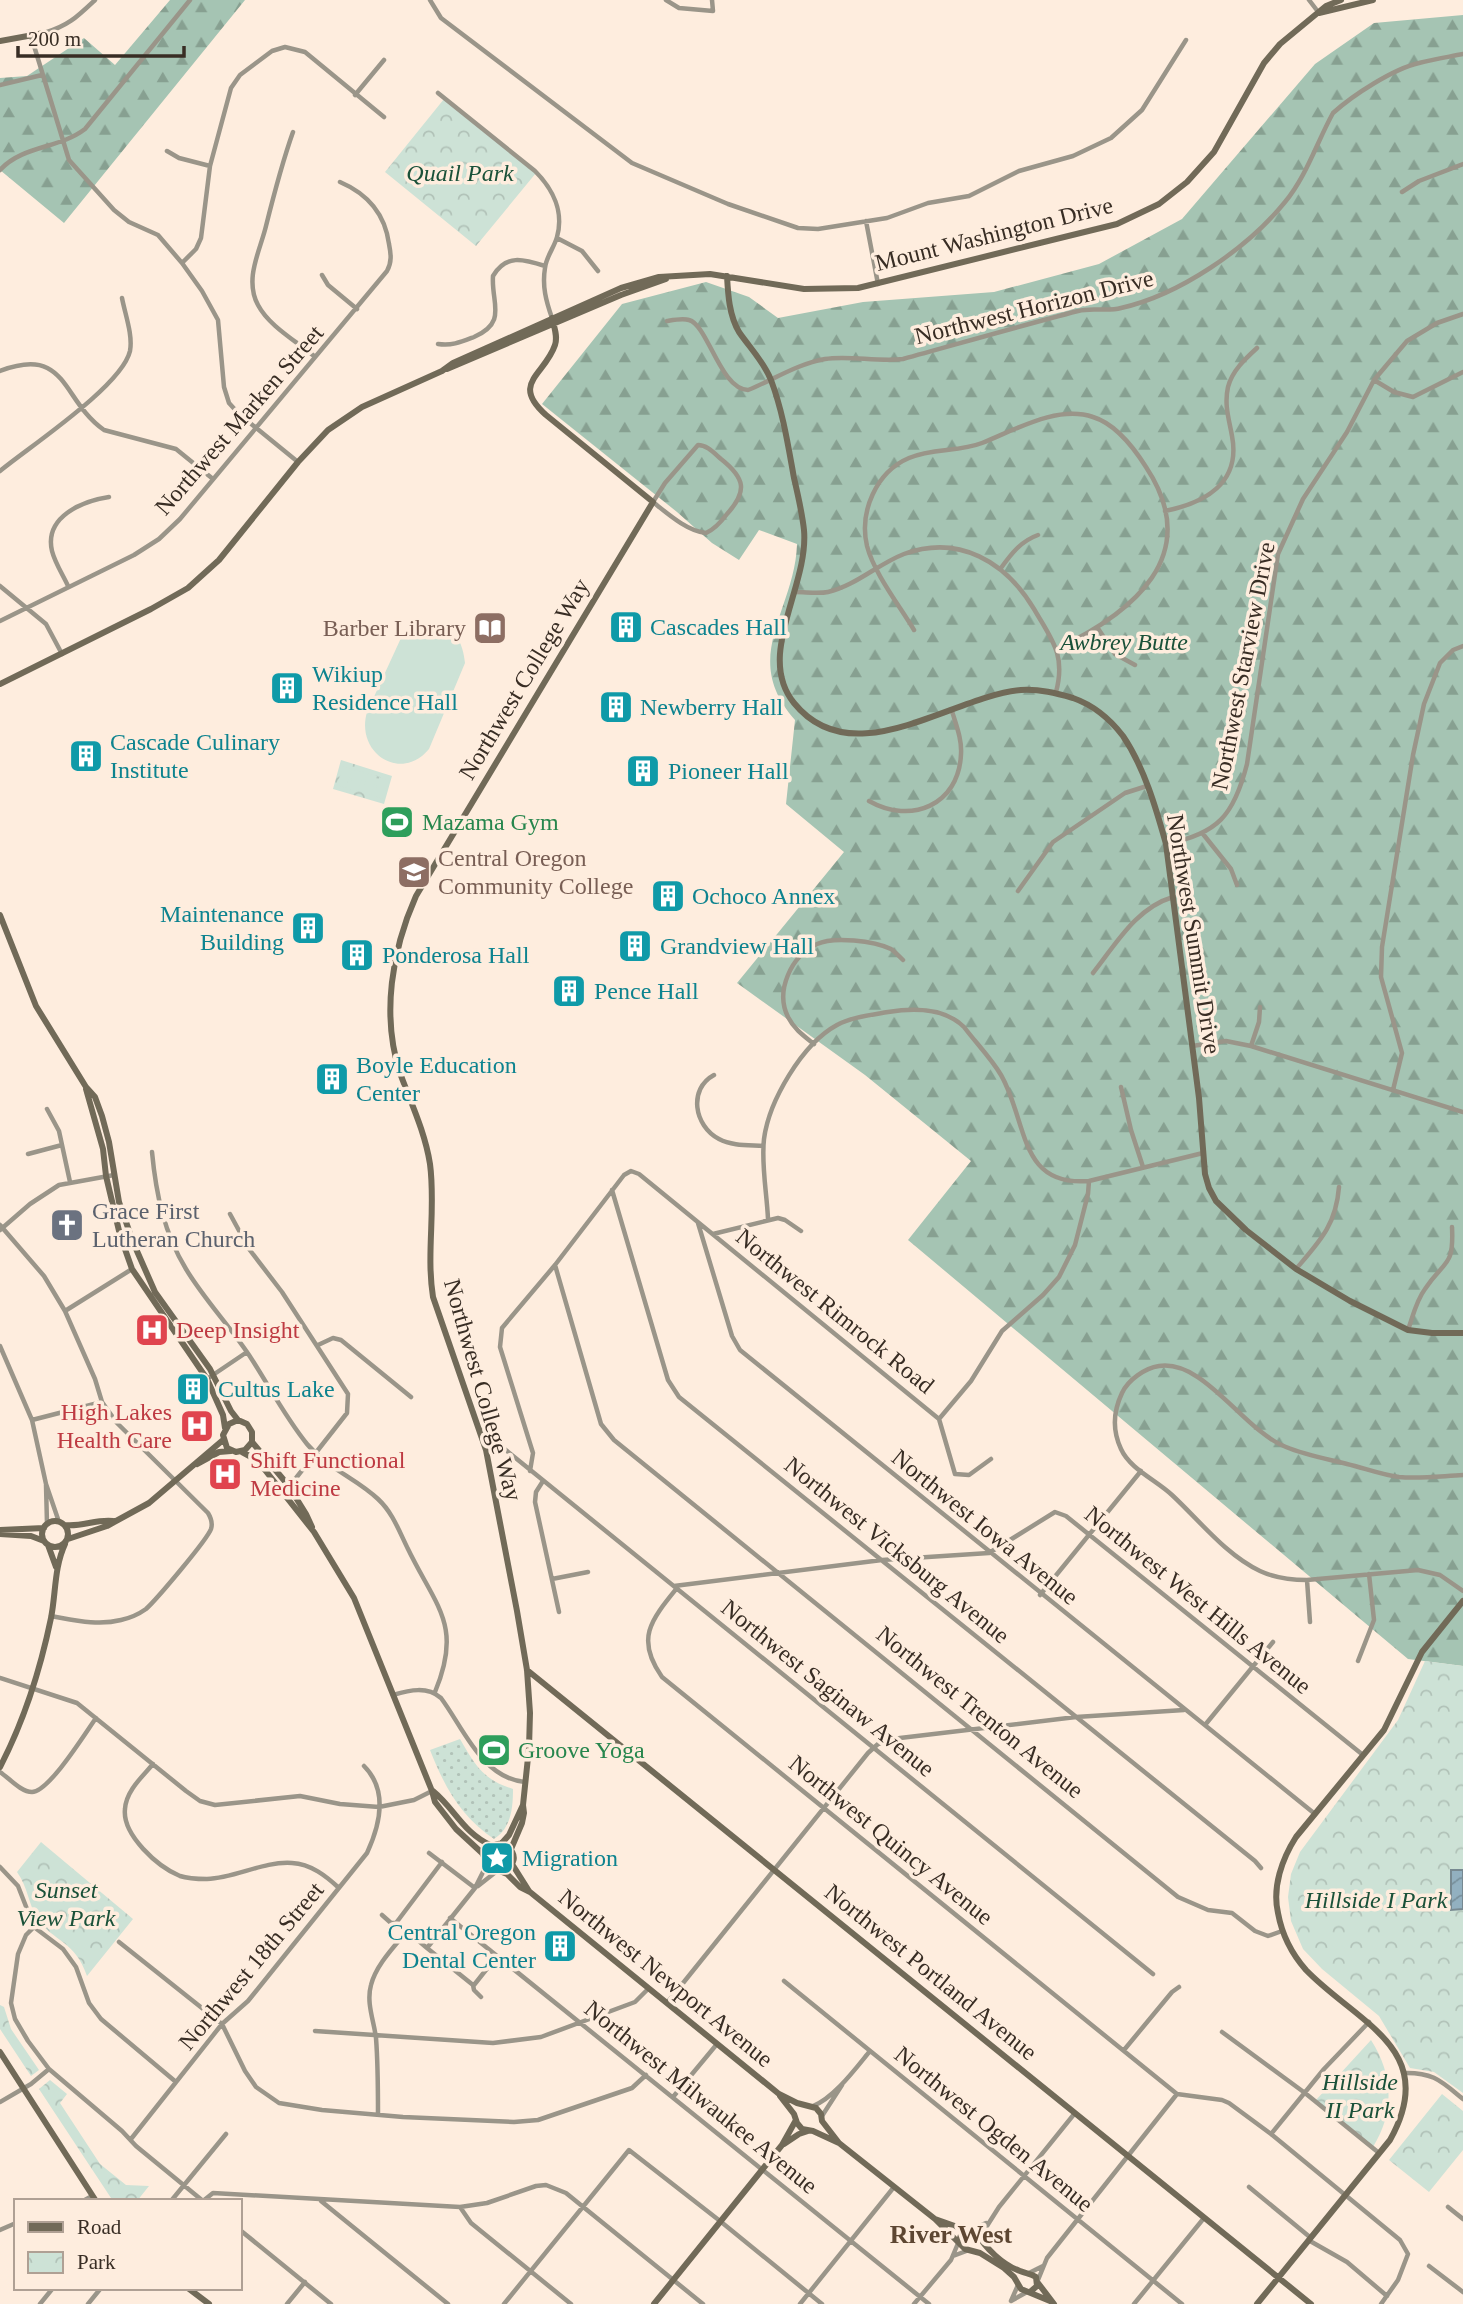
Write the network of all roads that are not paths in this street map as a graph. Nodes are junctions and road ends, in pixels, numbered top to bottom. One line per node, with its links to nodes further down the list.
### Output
1 (95, 0): 10 (street)
2 (190, 0): 22 (street)
3 (430, 0): 29 (street)
4 (666, 0): 5 (street)
5 (712, 0)
6 (1310, 0): 9 (street)
7 (1341, 0): 9 (street, Mount Washington Drive)
8 (1373, 0): 9 (street, Mount Washington Drive)
9 (1319, 13): 36 (street, Mount Washington Drive)
10 (44, 33): 11 (street)
11 (31, 36): 13 (street); 16 (street)
12 (1186, 40): 29 (street)
13 (0, 41)
14 (1463, 54): 47 (street, Northwest Horizon Drive)
15 (384, 60): 19 (street)
16 (42, 75): 17 (street); 22 (street)
17 (0, 85)
18 (438, 93): 30 (street)
19 (355, 94): 20 (street); 25 (street)
20 (384, 117)
21 (293, 132): 44 (street)
22 (62, 141): 26 (street); 31 (street)
23 (167, 151): 25 (street)
24 (1463, 164): 28 (street)
25 (210, 166): 31 (street)
26 (0, 170)
27 (340, 182): 38 (street, Northwest Marken Street)
28 (1402, 192)
29 (866, 221): 36 (street)
30 (556, 237): 32 (street); 33 (street)
31 (182, 263): 50 (street)
32 (545, 266): 40 (street); 42 (street)
33 (598, 271)
34 (322, 275): 38 (street)
35 (727, 275): 36 (street, Mount Washington Drive); 40 (street, Mount Washington Drive); 47 (street, Northwest Summit Drive)
36 (878, 284)
37 (122, 298): 49 (street)
38 (357, 309): 44 (street, Northwest Marken Street)
39 (1463, 314): 48 (street, Northwest Starview Drive)
40 (553, 321): 51 (street, Mount Washington Drive); 55 (street)
41 (667, 321): 47 (street, Northwest Horizon Drive)
42 (438, 344)
43 (1257, 348): 56 (street)
44 (314, 356): 50 (street, Northwest Marken Street)
45 (0, 371): 49 (street)
46 (1463, 372): 48 (street)
47 (770, 379): 62 (street, Northwest Summit Drive)
48 (1374, 380): 76 (street, Northwest Starview Drive)
49 (82, 408): 52 (street); 53 (street)
50 (256, 429): 51 (street); 53 (street, Northwest Marken Street)
51 (298, 462): 69 (street, Mount Washington Drive)
52 (0, 471)
53 (213, 478): 61 (street, Northwest Marken Street)
54 (109, 497): 61 (street)
55 (653, 502): 55 (street, Northwest College Way); 127 (street, Northwest College Way)
56 (1165, 510): 58 (street); 65 (street)
57 (1038, 535): 59 (street)
58 (877, 568): 59 (street); 62 (street); 66 (street)
59 (1001, 568): 68 (street)
60 (0, 586): 63 (street)
61 (68, 586): 63 (street, Northwest Marken Street)
62 (796, 592): 73 (street, Northwest Summit Drive)
63 (27, 607): 64 (street, Northwest Marken Street); 69 (street)
64 (0, 621)
65 (1097, 628): 68 (street); 70 (street)
66 (914, 630)
67 (1463, 646): 90 (street)
68 (1057, 649): 72 (street)
69 (62, 654): 71 (street, Mount Washington Drive)
70 (1135, 665)
71 (0, 684)
72 (1056, 692): 73 (street, Northwest Summit Drive); 74 (street, Northwest Summit Drive)
73 (952, 711): 75 (street)
74 (1147, 786): 77 (street, Northwest Summit Drive); 79 (street)
75 (869, 802)
76 (1203, 834): 77 (street, Northwest Starview Drive); 78 (street)
77 (1166, 844): 80 (street, Northwest Summit Drive)
78 (1237, 885)
79 (1018, 891)
80 (1173, 897): 83 (street); 86 (street, Northwest Summit Drive)
81 (0, 915): 99 (street)
82 (903, 960): 85 (street)
83 (1093, 973)
84 (1261, 1007): 87 (street)
85 (814, 1044): 94 (street); 100 (street)
86 (1192, 1046): 87 (street); 96 (street, Northwest Summit Drive)
87 (1251, 1046): 90 (street)
88 (714, 1075): 94 (street)
89 (1121, 1087): 98 (street)
90 (1394, 1090): 92 (street)
91 (47, 1109): 93 (street)
92 (1463, 1112)
93 (62, 1145): 97 (street); 101 (street)
94 (763, 1146): 105 (street)
95 (152, 1152): 119 (street)
96 (1203, 1153): 98 (street); 113 (street, Northwest Summit Drive)
97 (28, 1154)
98 (1143, 1167): 100 (street)
99 (110, 1175): 101 (street); 112 (street); 120 (street)
100 (1089, 1181): 123 (street)
101 (70, 1182): 108 (street)
102 (1339, 1187): 113 (street)
103 (612, 1190): 106 (street, Northwest Rimrock Road); 111 (street); 152 (street, Northwest Vicksburg Avenue)
104 (230, 1214): 117 (street)
105 (768, 1219): 109 (street); 110 (street)
106 (698, 1223): 110 (street, Northwest Rimrock Road); 151 (street, Northwest Iowa Avenue)
107 (1452, 1227): 115 (street)
108 (1, 1228): 114 (street)
109 (801, 1231)
110 (712, 1234): 123 (street, Northwest Rimrock Road)
111 (555, 1265): 135 (street); 155 (street, Northwest Trenton Avenue)
112 (132, 1269): 114 (street); 120 (street)
113 (1296, 1269): 115 (street, Northwest Summit Drive)
114 (65, 1311): 122 (street)
115 (1408, 1330): 116 (street, Northwest Summit Drive)
116 (1463, 1333)
117 (318, 1345): 121 (street); 132 (street)
118 (0, 1346): 124 (street)
119 (247, 1352): 120 (street); 132 (street)
120 (210, 1377): 125 (street); 126 (street)
121 (411, 1397)
122 (102, 1402): 124 (street); 139 (street)
123 (939, 1419): 133 (street, Northwest Rimrock Road)
124 (32, 1420): 140 (street)
125 (238, 1420): 126 (street); 129 (street)
126 (225, 1428): 128 (street)
127 (480, 1429): 135 (street, Northwest Saginaw Avenue); 169 (street, Northwest College Way)
128 (223, 1440): 130 (street); 134 (street)
129 (252, 1443): 131 (street); 141 (street)
130 (231, 1451): 131 (street); 134 (street)
131 (242, 1452): 142 (street)
132 (316, 1454): 141 (street); 172 (street)
133 (991, 1459)
134 (190, 1468): 139 (street)
135 (530, 1471): 138 (street, Northwest Saginaw Avenue)
136 (1141, 1471): 137 (street); 148 (street); 158 (street)
137 (1463, 1475)
138 (543, 1481): 157 (street); 159 (street, Northwest Saginaw Avenue)
139 (175, 1482): 143 (street); 164 (street)
140 (46, 1484): 144 (street); 145 (street)
141 (288, 1485): 142 (street); 147 (street)
142 (281, 1491): 147 (street)
143 (113, 1521): 144 (street); 149 (street)
144 (62, 1523): 145 (street); 149 (street)
145 (45, 1526): 146 (street); 150 (street)
146 (0, 1532): 150 (street)
147 (314, 1532): 173 (street)
148 (1089, 1535): 151 (street, Northwest West Hills Avenue); 161 (street); 168 (street, Northwest West Hills Avenue)
149 (66, 1541): 150 (street); 153 (street)
150 (46, 1543): 153 (street)
151 (989, 1553): 152 (street, Northwest West Hills Avenue); 161 (street, Northwest Iowa Avenue)
152 (882, 1560): 155 (street, Northwest West Hills Avenue); 175 (street, Northwest Vicksburg Avenue)
153 (56, 1569): 164 (street)
154 (587, 1572): 157 (street)
155 (778, 1573): 159 (street, Northwest West Hills Avenue); 178 (street, Northwest Trenton Avenue)
156 (1370, 1574): 158 (street); 160 (street); 167 (street)
157 (552, 1579): 163 (street)
158 (1307, 1580): 165 (street)
159 (675, 1587): 179 (street, Northwest Saginaw Avenue); 188 (street, Northwest Quincy Avenue)
160 (1463, 1591)
161 (1040, 1595): 174 (street, Northwest Iowa Avenue)
162 (1463, 1601): 180 (street)
163 (559, 1612)
164 (51, 1616): 171 (street)
165 (1310, 1622)
166 (1273, 1642): 168 (street)
167 (1358, 1661)
168 (1253, 1666): 177 (street); 180 (street, Northwest West Hills Avenue)
169 (527, 1670): 184 (street, Northwest College Way); 199 (street, Northwest Portland Avenue)
170 (0, 1678): 171 (street)
171 (34, 1688): 176 (street); 183 (street)
172 (435, 1692): 173 (street); 184 (street)
173 (393, 1695): 185 (street)
174 (1185, 1710): 175 (street); 177 (street, Northwest Iowa Avenue)
175 (1076, 1717): 178 (street); 198 (street, Northwest Vicksburg Avenue)
176 (96, 1718): 181 (street); 183 (street)
177 (1205, 1725): 189 (street, Northwest Iowa Avenue)
178 (973, 1731): 179 (street); 209 (street, Northwest Trenton Avenue)
179 (873, 1748): 188 (street); 213 (street, Northwest Saginaw Avenue)
180 (1363, 1755): 189 (street)
181 (153, 1764): 187 (street); 201 (street)
182 (363, 1766): 187 (street)
183 (0, 1769)
184 (525, 1782): 186 (street, Northwest College Way)
185 (432, 1791): 187 (street); 191 (street); 194 (street)
186 (523, 1805): 190 (street, Northwest College Way); 192 (street, Northwest College Way)
187 (379, 1807): 201 (street, Northwest 18th Street)
188 (823, 1807): 199 (street); 227 (street, Northwest Quincy Avenue)
189 (1315, 1814): 209 (street)
190 (501, 1844): 191 (street); 192 (street)
191 (492, 1846): 194 (street)
192 (511, 1849): 196 (street)
193 (429, 1853): 195 (street)
194 (487, 1861): 200 (street); 202 (street)
195 (442, 1862): 202 (street); 206 (street)
196 (512, 1864): 200 (street); 203 (street, Northwest Newport Avenue)
197 (0, 1867): 207 (street)
198 (1261, 1868)
199 (774, 1870): 219 (street); 243 (street, Northwest Portland Avenue)
200 (499, 1871): 202 (street); 203 (street, Northwest Newport Avenue)
201 (340, 1888): 222 (street, Northwest 18th Street)
202 (474, 1888): 205 (street)
203 (530, 1892): 217 (street, Northwest Newport Avenue)
204 (382, 1915): 206 (street)
205 (450, 1918): 211 (street); 212 (street, Northwest Milwaukee Avenue)
206 (396, 1923): 208 (street)
207 (34, 1927): 230 (street); 234 (street)
208 (407, 1931): 211 (street); 225 (street)
209 (1282, 1931): 221 (street)
210 (119, 1942): 222 (street)
211 (427, 1948): 215 (street)
212 (497, 1956): 215 (street); 220 (street, Northwest Milwaukee Avenue)
213 (1153, 1974)
214 (784, 1981): 229 (street, Northwest Ogden Avenue)
215 (473, 1985): 218 (street)
216 (1179, 1987): 227 (street)
217 (648, 1989): 219 (street, Northwest Newport Avenue); 220 (street)
218 (481, 1997)
219 (667, 2003): 226 (street, Northwest Newport Avenue)
220 (580, 2021): 225 (street); 232 (street, Northwest Milwaukee Avenue)
221 (1369, 2022): 231 (street); 236 (street)
222 (222, 2024): 234 (street, Northwest 18th Street); 244 (street)
223 (315, 2031): 225 (street)
224 (1222, 2032): 236 (street)
225 (376, 2036): 244 (street)
226 (717, 2044): 237 (street, Northwest Newport Avenue); 239 (street)
227 (1124, 2050): 238 (street, Northwest Quincy Avenue)
228 (0, 2052): 235 (street)
229 (870, 2052): 233 (street); 256 (street, Northwest Ogden Avenue)
230 (49, 2069): 235 (street); 250 (street)
231 (1404, 2073): 240 (street); 253 (street)
232 (646, 2075): 239 (street, Northwest Milwaukee Avenue); 244 (street)
233 (844, 2081): 242 (street); 246 (street)
234 (176, 2082): 250 (street, Northwest 18th Street)
235 (23, 2089): 241 (street); 261 (street)
236 (1305, 2093): 249 (street); 253 (street)
237 (779, 2094): 242 (street, Northwest Newport Avenue); 245 (street, Northwest Newport Avenue)
238 (1177, 2094): 249 (street); 254 (street)
239 (673, 2096): 255 (street, Northwest Milwaukee Avenue)
240 (1463, 2099)
241 (0, 2102)
242 (809, 2106): 245 (street); 246 (street)
243 (1075, 2113): 254 (street, Northwest Portland Avenue); 256 (street)
244 (377, 2114)
245 (796, 2119): 247 (street); 252 (street)
246 (822, 2120): 247 (street); 251 (street)
247 (811, 2131): 251 (street); 252 (street)
248 (226, 2134): 257 (street)
249 (1271, 2134): 260 (street)
250 (131, 2139): 257 (street)
251 (839, 2143): 258 (street)
252 (782, 2145): 255 (street)
253 (1380, 2154): 260 (street)
254 (1128, 2156): 269 (street, Northwest Portland Avenue); 270 (street)
255 (764, 2168): 273 (street); 278 (street, Northwest Milwaukee Avenue)
256 (1024, 2175): 270 (street, Northwest Ogden Avenue); 274 (street)
257 (184, 2185): 262 (street); 263 (street)
258 (894, 2187): 272 (street); 278 (street)
259 (1249, 2187): 277 (street)
260 (1345, 2196): 277 (street); 300 (street)
261 (94, 2198)
262 (173, 2199)
263 (201, 2199)
264 (206, 2199): 265 (street)
265 (320, 2201): 266 (street); 308 (street)
266 (460, 2207): 268 (street); 285 (street)
267 (1448, 2207): 271 (street)
268 (582, 2208): 273 (street); 285 (street); 288 (street)
269 (1204, 2218): 287 (street, Northwest Portland Avenue); 289 (street)
270 (1078, 2219): 283 (street); 289 (street, Northwest Ogden Avenue)
271 (1463, 2219)
272 (935, 2220): 275 (street); 280 (street)
273 (720, 2221): 288 (street); 298 (street)
274 (987, 2222): 275 (street); 279 (street)
275 (969, 2230): 279 (street); 280 (street)
276 (242, 2232): 290 (street)
277 (1310, 2239): 287 (street); 300 (street)
278 (851, 2240): 298 (street); 299 (street, Northwest Milwaukee Avenue)
279 (980, 2240): 286 (street)
280 (959, 2241): 281 (street); 282 (street)
281 (972, 2251): 282 (street); 292 (street)
282 (953, 2256): 299 (street)
283 (1043, 2266): 286 (street); 291 (street)
284 (1429, 2266): 297 (street)
285 (530, 2272): 309 (street); 310 (street)
286 (1027, 2273): 291 (street)
287 (1279, 2278): 319 (street); 320 (street, Northwest Portland Avenue)
288 (673, 2280): 311 (street); 312 (street)
289 (1153, 2281): 317 (street); 318 (street, Northwest Ogden Avenue)
290 (305, 2282): 306 (street); 307 (street)
291 (1038, 2282): 296 (street); 301 (street)
292 (1017, 2283): 296 (street); 302 (street)
293 (51, 2290): 303 (street)
294 (99, 2290): 304 (street)
295 (191, 2290): 305 (street)
296 (1029, 2292): 301 (street); 302 (street)
297 (1463, 2292)
298 (809, 2293): 313 (street); 314 (street)
299 (920, 2296): 315 (street); 316 (street, Northwest Milwaukee Avenue)
300 (1387, 2296): 321 (street)
301 (1052, 2302)
302 (1010, 2303)
303 (40, 2304)
304 (88, 2304)
305 (209, 2304)
306 (287, 2304)
307 (331, 2304)
308 (448, 2304)
309 (504, 2304)
310 (571, 2304)
311 (653, 2304)
312 (703, 2304)
313 (800, 2304)
314 (822, 2304)
315 (914, 2304)
316 (929, 2304)
317 (1134, 2304)
318 (1182, 2304)
319 (1257, 2304)
320 (1311, 2304)
321 (1381, 2304)

